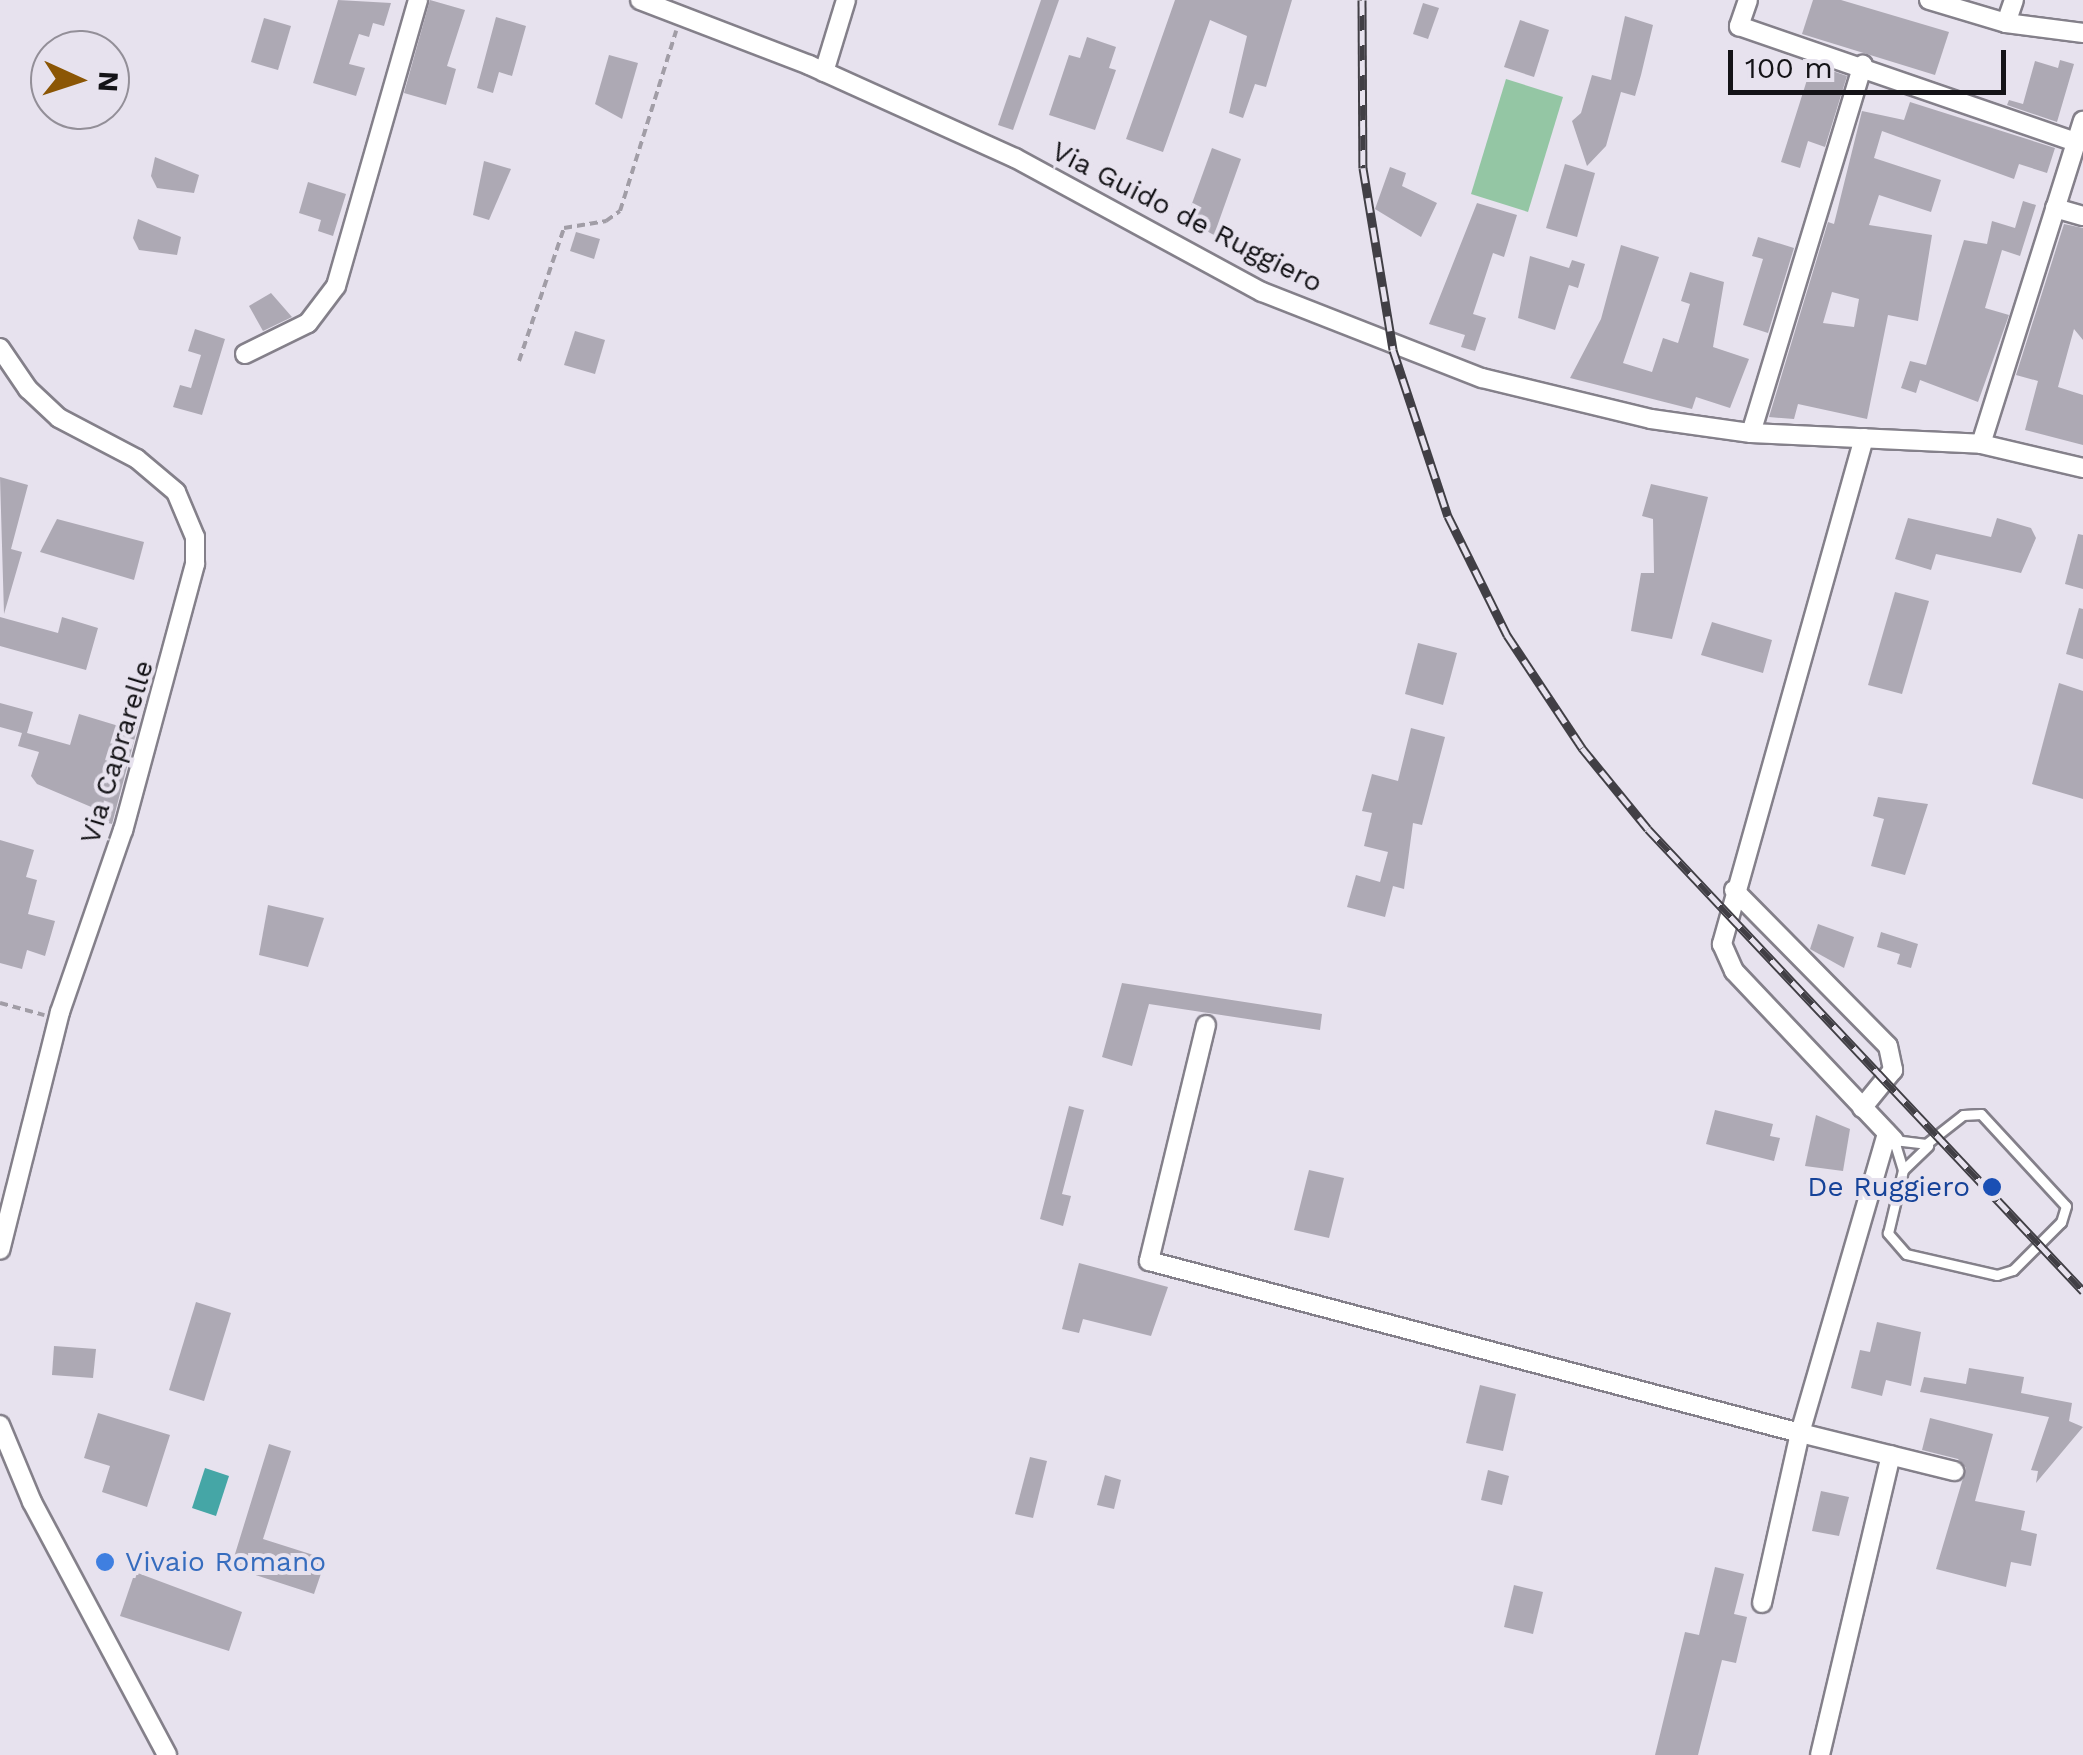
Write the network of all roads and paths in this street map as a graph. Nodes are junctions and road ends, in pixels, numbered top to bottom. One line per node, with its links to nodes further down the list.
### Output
1 (418, 0): 17 (street)
2 (640, 0): 7 (street, Via Guido de Ruggiero)
3 (846, 0): 11 (street)
4 (1748, 0): 10 (street)
5 (1930, 0): 8 (street)
6 (2014, 0): 8 (street)
7 (681, 14): 11 (street, Via Guido de Ruggiero); 18 (path)
8 (2006, 23): 9 (street)
9 (2083, 34)
10 (1863, 66): 13 (street); 19 (street)
11 (824, 72): 19 (street, Via Guido de Ruggiero)
12 (2083, 121): 13 (street)
13 (2076, 142): 14 (street)
14 (2055, 208): 15 (street); 21 (street)
15 (2083, 216)
16 (0, 348): 25 (street, Via Caprarelle)
17 (246, 354)
18 (519, 361)
19 (1751, 433): 20 (street, Via Guido de Ruggiero)
20 (1864, 438): 21 (street, Via Guido de Ruggiero); 23 (street)
21 (1981, 444): 22 (street, Via Guido de Ruggiero)
22 (2083, 468)
23 (1734, 890): 27 (street); 27 (street)
24 (0, 1002): 25 (path)
25 (58, 1019): 31 (street, Via Caprarelle)
26 (1206, 1025): 33 (street)
27 (1862, 1108): 28 (street)
28 (1890, 1137): 29 (lane); 30 (lane); 33 (street)
29 (1933, 1140): 30 (lane); 30 (lane)
30 (1903, 1170)
31 (0, 1250)
32 (0, 1425): 37 (street)
33 (1800, 1433): 34 (street); 36 (street)
34 (1891, 1456): 35 (street); 38 (street)
35 (1954, 1471)
36 (1762, 1603)
37 (167, 1755)
38 (1820, 1755)

